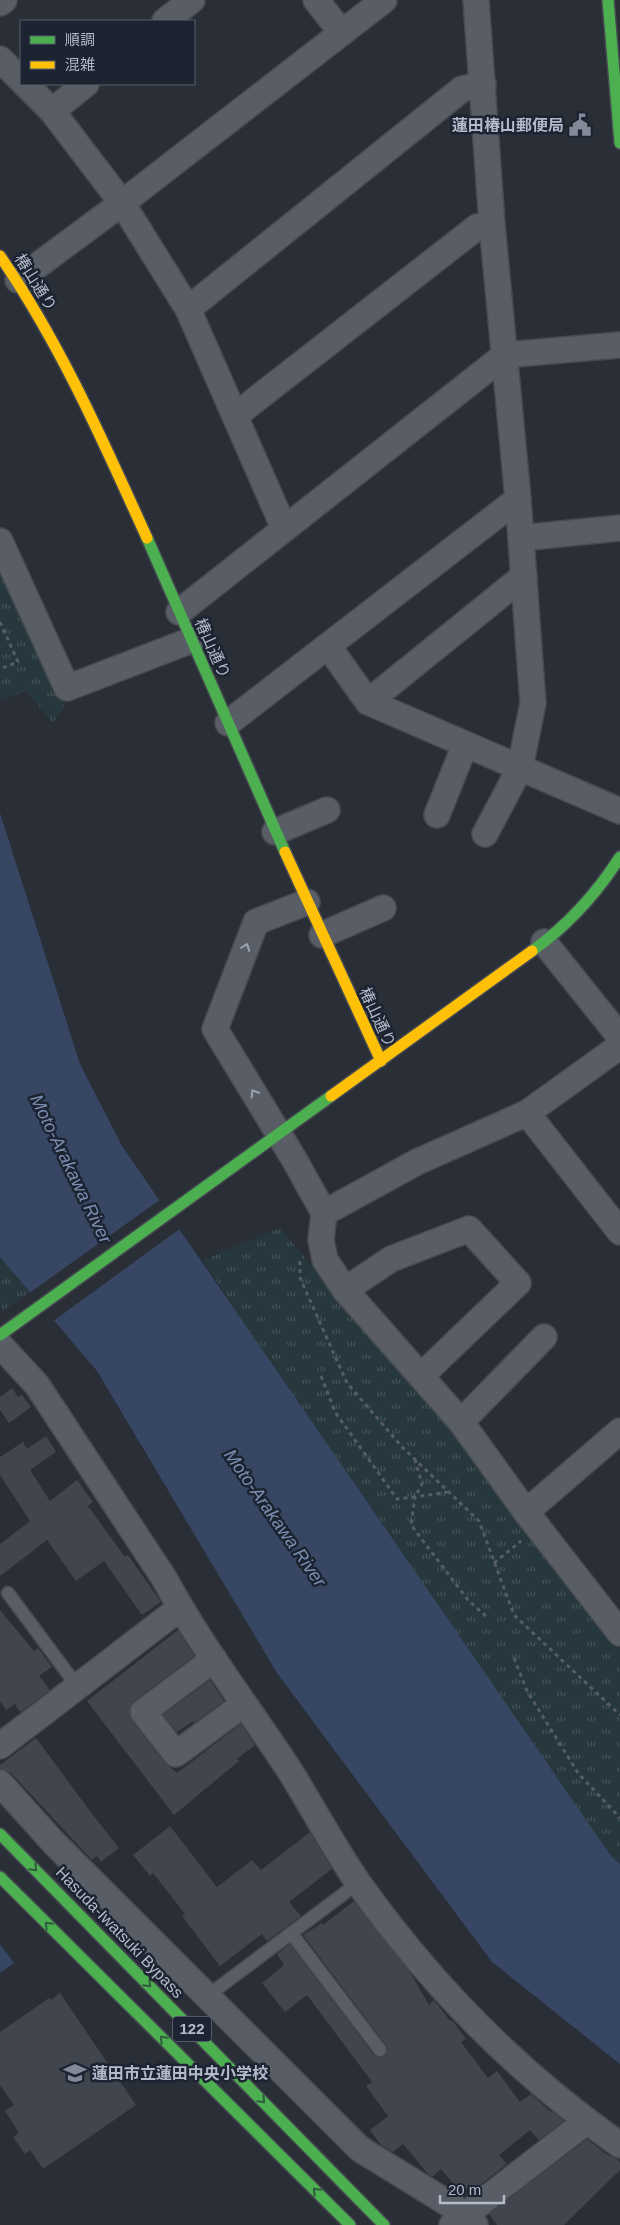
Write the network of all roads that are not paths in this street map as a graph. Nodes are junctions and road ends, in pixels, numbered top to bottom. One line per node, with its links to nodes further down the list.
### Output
1 (4, 0): 7 (street)
2 (192, 0): 8 (street)
3 (316, 0): 9 (street)
4 (384, 0): 9 (street)
5 (476, 0): 12 (street)
6 (608, 0): 16 (main road)
7 (0, 3)
8 (166, 20)
9 (342, 33): 17 (street)
10 (0, 59): 11 (street)
11 (20, 79)
12 (483, 84): 18 (street); 21 (street)
13 (26, 85): 15 (street)
14 (85, 85): 15 (street)
15 (52, 111): 17 (street)
16 (620, 143)
17 (122, 203): 20 (street); 21 (street)
18 (492, 224): 23 (street); 24 (street)
19 (0, 256): 20 (main road, 椿山通り)
20 (18, 280): 31 (main road, 椿山通り)
21 (188, 309): 24 (street)
22 (620, 344): 23 (street)
23 (505, 355): 25 (street); 26 (street)
24 (236, 415): 26 (street)
25 (518, 499): 28 (street); 33 (street)
26 (284, 528): 31 (street)
27 (620, 528): 28 (street)
28 (521, 538): 30 (street)
29 (0, 541): 32 (street)
30 (524, 576): 34 (street); 37 (street)
31 (179, 612): 32 (main road, 椿山通り)
32 (192, 640): 35 (main road, 椿山通り)
33 (328, 646): 34 (street); 35 (street)
34 (368, 702): 36 (street)
35 (228, 723): 41 (main road, 椿山通り)
36 (465, 745): 37 (street); 40 (street)
37 (520, 768): 39 (street); 42 (street)
38 (327, 810): 41 (street)
39 (620, 811)
40 (437, 815)
41 (275, 832): 44 (main road, 椿山通り)
42 (485, 834)
43 (620, 857): 47 (main road)
44 (307, 902): 46 (main road, 椿山通り); 52 (street, one-way to 44)
45 (383, 908): 46 (street)
46 (322, 935): 50 (main road, 椿山通り)
47 (544, 942): 48 (street); 50 (main road)
48 (620, 1037)
49 (620, 1046): 51 (street)
50 (380, 1062): 52 (main road)
51 (527, 1113): 53 (street); 54 (street)
52 (280, 1134): 53 (street); 56 (main road)
53 (324, 1214): 55 (street)
54 (620, 1232)
55 (345, 1290): 59 (street); 59 (street)
56 (0, 1336)
57 (544, 1337): 60 (street)
58 (5, 1361): 64 (street)
59 (421, 1376): 60 (street)
60 (461, 1422): 62 (street)
61 (620, 1431): 62 (street)
62 (532, 1519): 65 (street)
63 (8, 1593): 67 (lane)
64 (180, 1608): 66 (street); 67 (street)
65 (620, 1633)
66 (214, 1659): 68 (street); 68 (street)
67 (77, 1686): 69 (street)
68 (244, 1704): 73 (street)
69 (0, 1746)
70 (0, 1783): 75 (street)
71 (0, 1834): 81 (main road, Hasuda-Iwatsuki Bypass / 122, one-way to 81)
72 (0, 1877): 80 (main road, 122, one-way to 72)
73 (358, 1882): 74 (lane); 77 (street)
74 (291, 1934): 75 (lane); 76 (lane)
75 (206, 1997): 79 (street)
76 (380, 2050)
77 (587, 2121): 78 (street); 79 (street)
78 (620, 2145)
79 (463, 2222)
80 (350, 2225)
81 (384, 2225)

